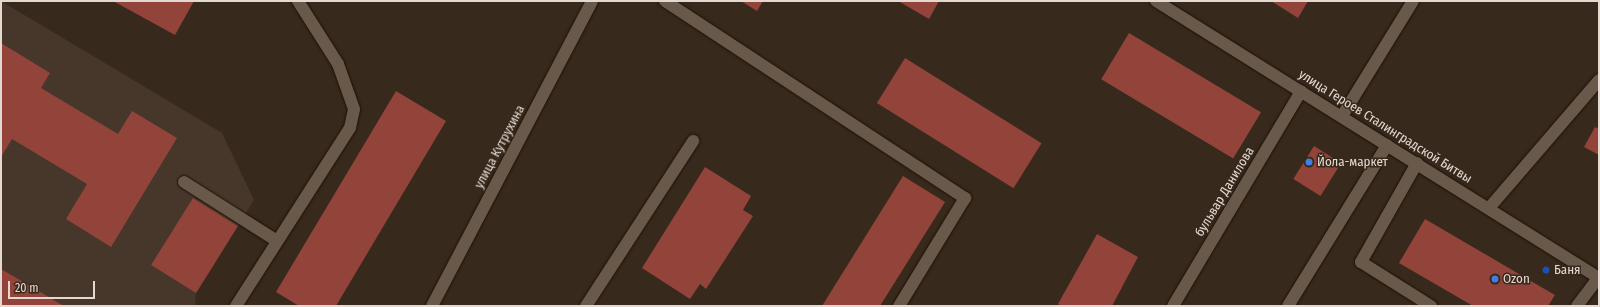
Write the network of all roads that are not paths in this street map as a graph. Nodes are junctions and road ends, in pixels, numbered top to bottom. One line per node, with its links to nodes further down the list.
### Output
1 (298, 1): 14 (street)
2 (592, 1): 16 (street, улица Кутрухина)
3 (666, 1): 19 (street)
4 (1156, 1): 7 (street, улица Героев Сталинградской Битвы)
5 (1413, 1): 8 (street)
6 (1599, 80): 13 (street)
7 (1301, 92): 8 (street, улица Героев Сталинградской Битвы); 20 (street, бульвар Данилова)
8 (1342, 116): 10 (street, улица Героев Сталинградской Битвы)
9 (693, 141): 18 (street)
10 (1387, 145): 11 (street, улица Героев Сталинградской Битвы); 21 (street)
11 (1417, 163): 13 (street, улица Героев Сталинградской Битвы); 22 (street)
12 (184, 182): 14 (street)
13 (1489, 208): 15 (street, улица Героев Сталинградской Битвы)
14 (277, 241): 17 (street)
15 (1599, 278): 23 (street)
16 (436, 305)
17 (236, 306)
18 (586, 306)
19 (899, 306)
20 (1173, 306)
21 (1288, 306)
22 (1431, 306)
23 (1577, 306)

